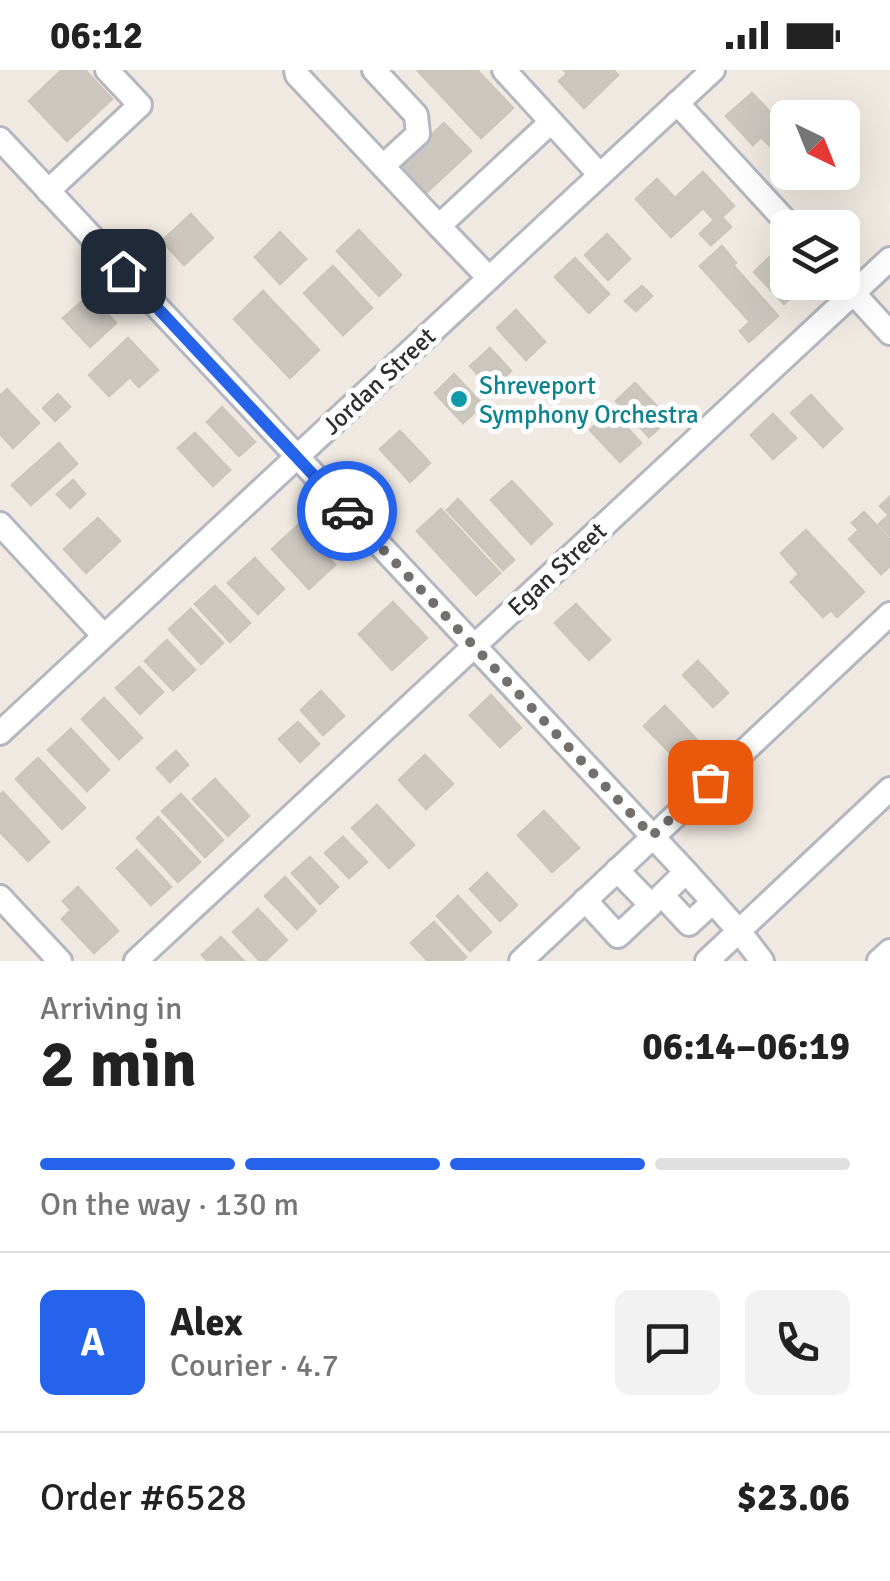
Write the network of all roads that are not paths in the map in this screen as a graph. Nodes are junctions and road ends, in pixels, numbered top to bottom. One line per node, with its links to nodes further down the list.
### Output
1 (107, 70): 11 (street)
2 (296, 70): 9 (street)
3 (374, 70): 9 (street)
4 (504, 70): 7 (street)
5 (713, 70): 6 (street, Jordan Street)
6 (678, 103): 10 (street, Jordan Street); 12 (street)
7 (551, 122): 10 (street); 13 (street)
8 (0, 140): 11 (street)
9 (383, 166): 13 (street)
10 (600, 176): 15 (street, Jordan Street)
11 (48, 191): 20 (street)
12 (776, 210)
13 (439, 226): 15 (street)
14 (890, 258): 16 (street, Egan Street)
15 (489, 278): 20 (street, Jordan Street)
16 (860, 279)
17 (834, 300): 24 (street, Egan Street)
18 (860, 300): 19 (street)
19 (890, 333)
20 (297, 457): 23 (street, Jordan Street); 24 (street)
21 (1, 527): 23 (street)
22 (888, 620): 27 (street)
23 (104, 636): 25 (street, Jordan Street)
24 (474, 646): 27 (street); 37 (street, Egan Street)
25 (0, 733)
26 (890, 790): 34 (street)
27 (652, 836): 28 (street); 29 (street)
28 (617, 870): 30 (street); 32 (street)
29 (686, 872): 30 (street); 33 (street)
30 (649, 896): 32 (street); 33 (street)
31 (0, 897): 36 (street)
32 (585, 900): 38 (street)
33 (714, 902): 34 (street)
34 (739, 931): 39 (street); 40 (street)
35 (890, 951): 41 (street)
36 (60, 961)
37 (136, 961)
38 (521, 961)
39 (707, 961)
40 (762, 961)
41 (879, 961)

